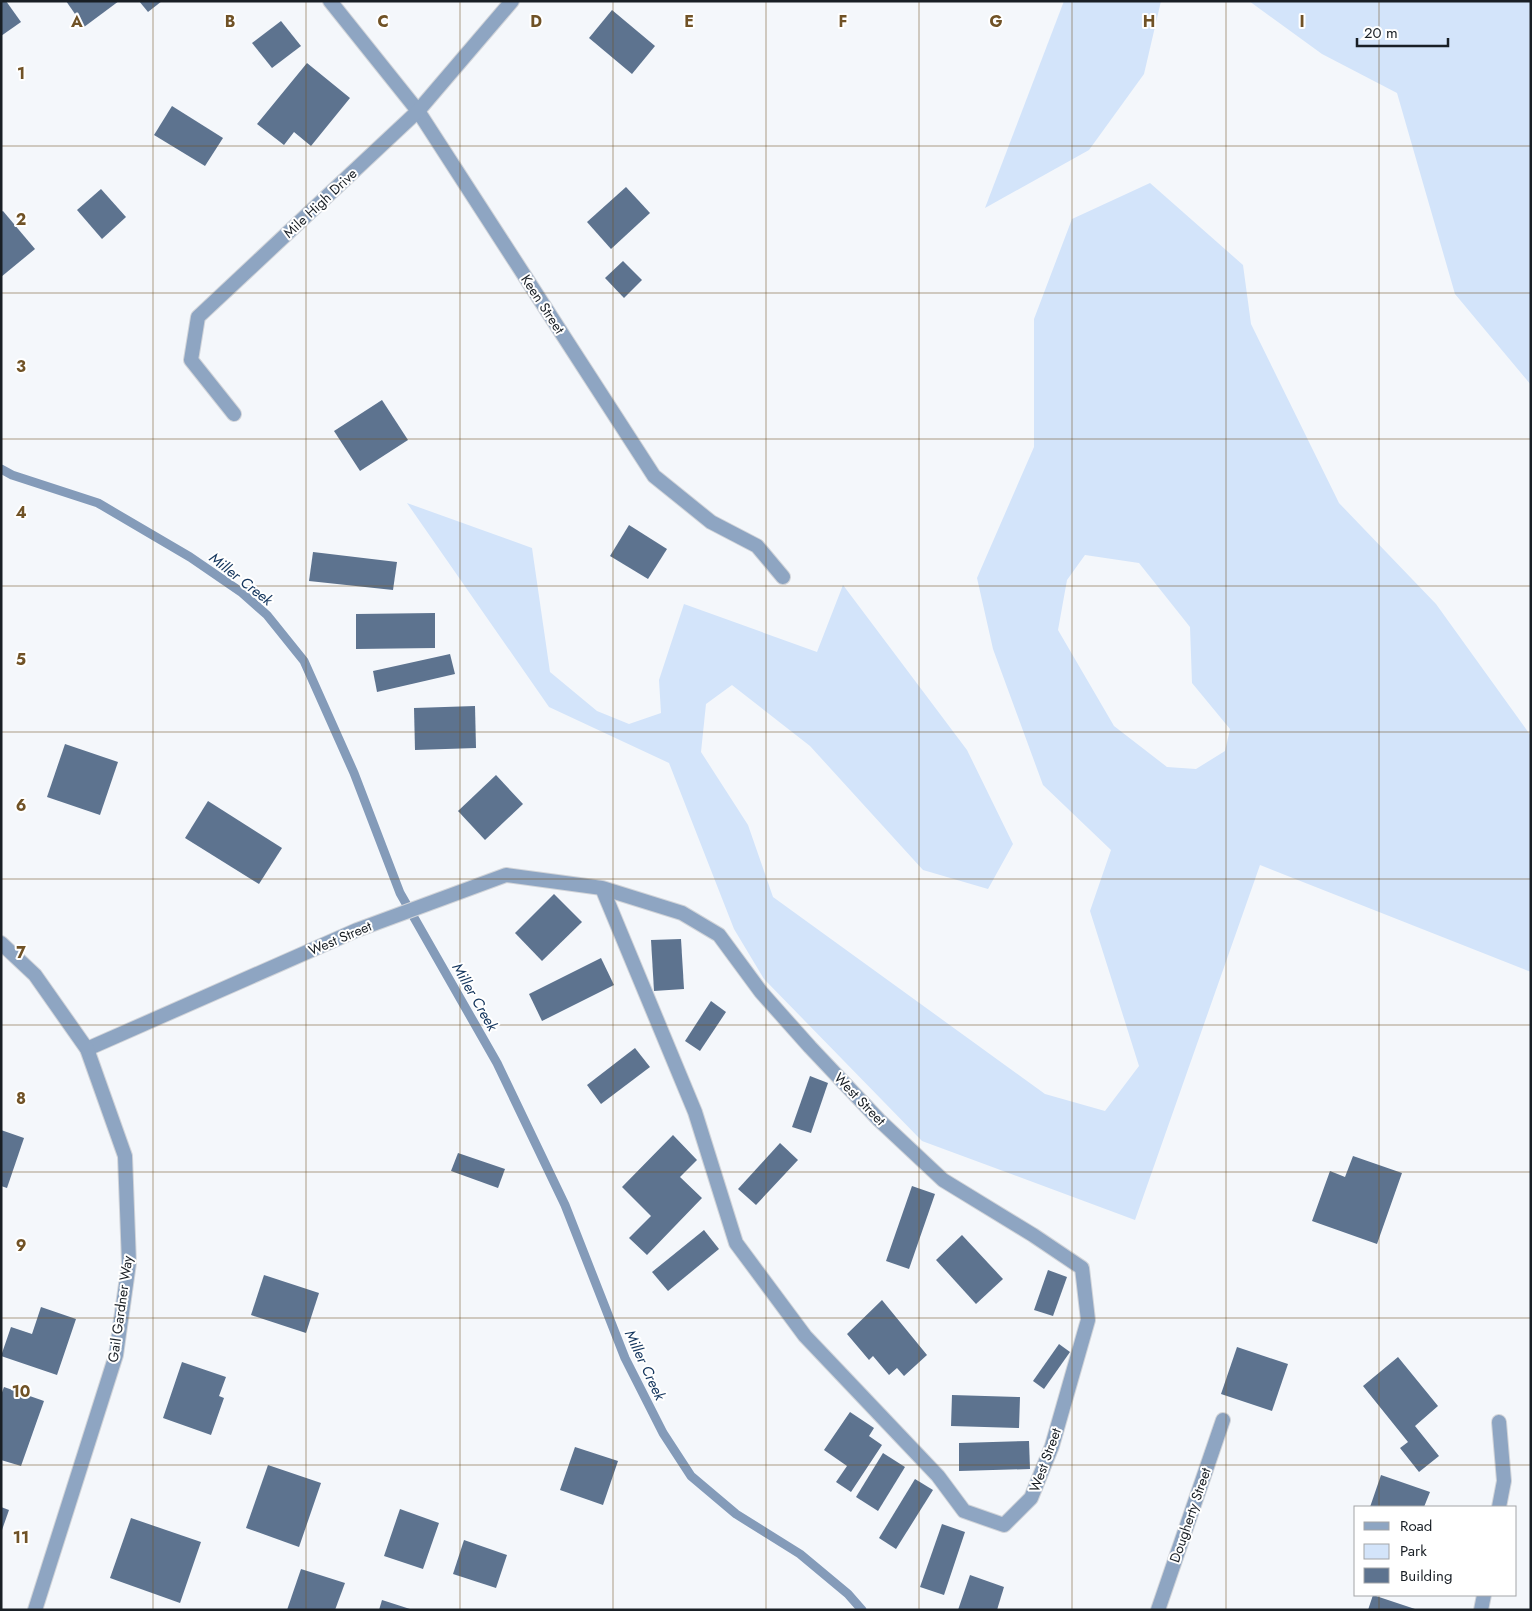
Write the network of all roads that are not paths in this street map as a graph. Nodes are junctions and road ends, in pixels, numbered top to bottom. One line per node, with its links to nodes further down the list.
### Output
1 (330, 1): 3 (street, Keen Street)
2 (512, 1): 3 (street, Mile High Drive)
3 (418, 111): 4 (street, Mile High Drive); 5 (street, Keen Street)
4 (234, 414)
5 (783, 577)
6 (602, 888): 6 (street, West Street); 8 (street, West Street)
7 (1, 943): 8 (street, Gail Gardner Way)
8 (87, 1049): 13 (street, Gail Gardner Way)
9 (1223, 1420): 14 (street, Dougherty Street)
10 (1499, 1422): 11 (street)
11 (1499, 1506)
12 (1484, 1596): 15 (street)
13 (35, 1610)
14 (1158, 1610)
15 (1481, 1610)

